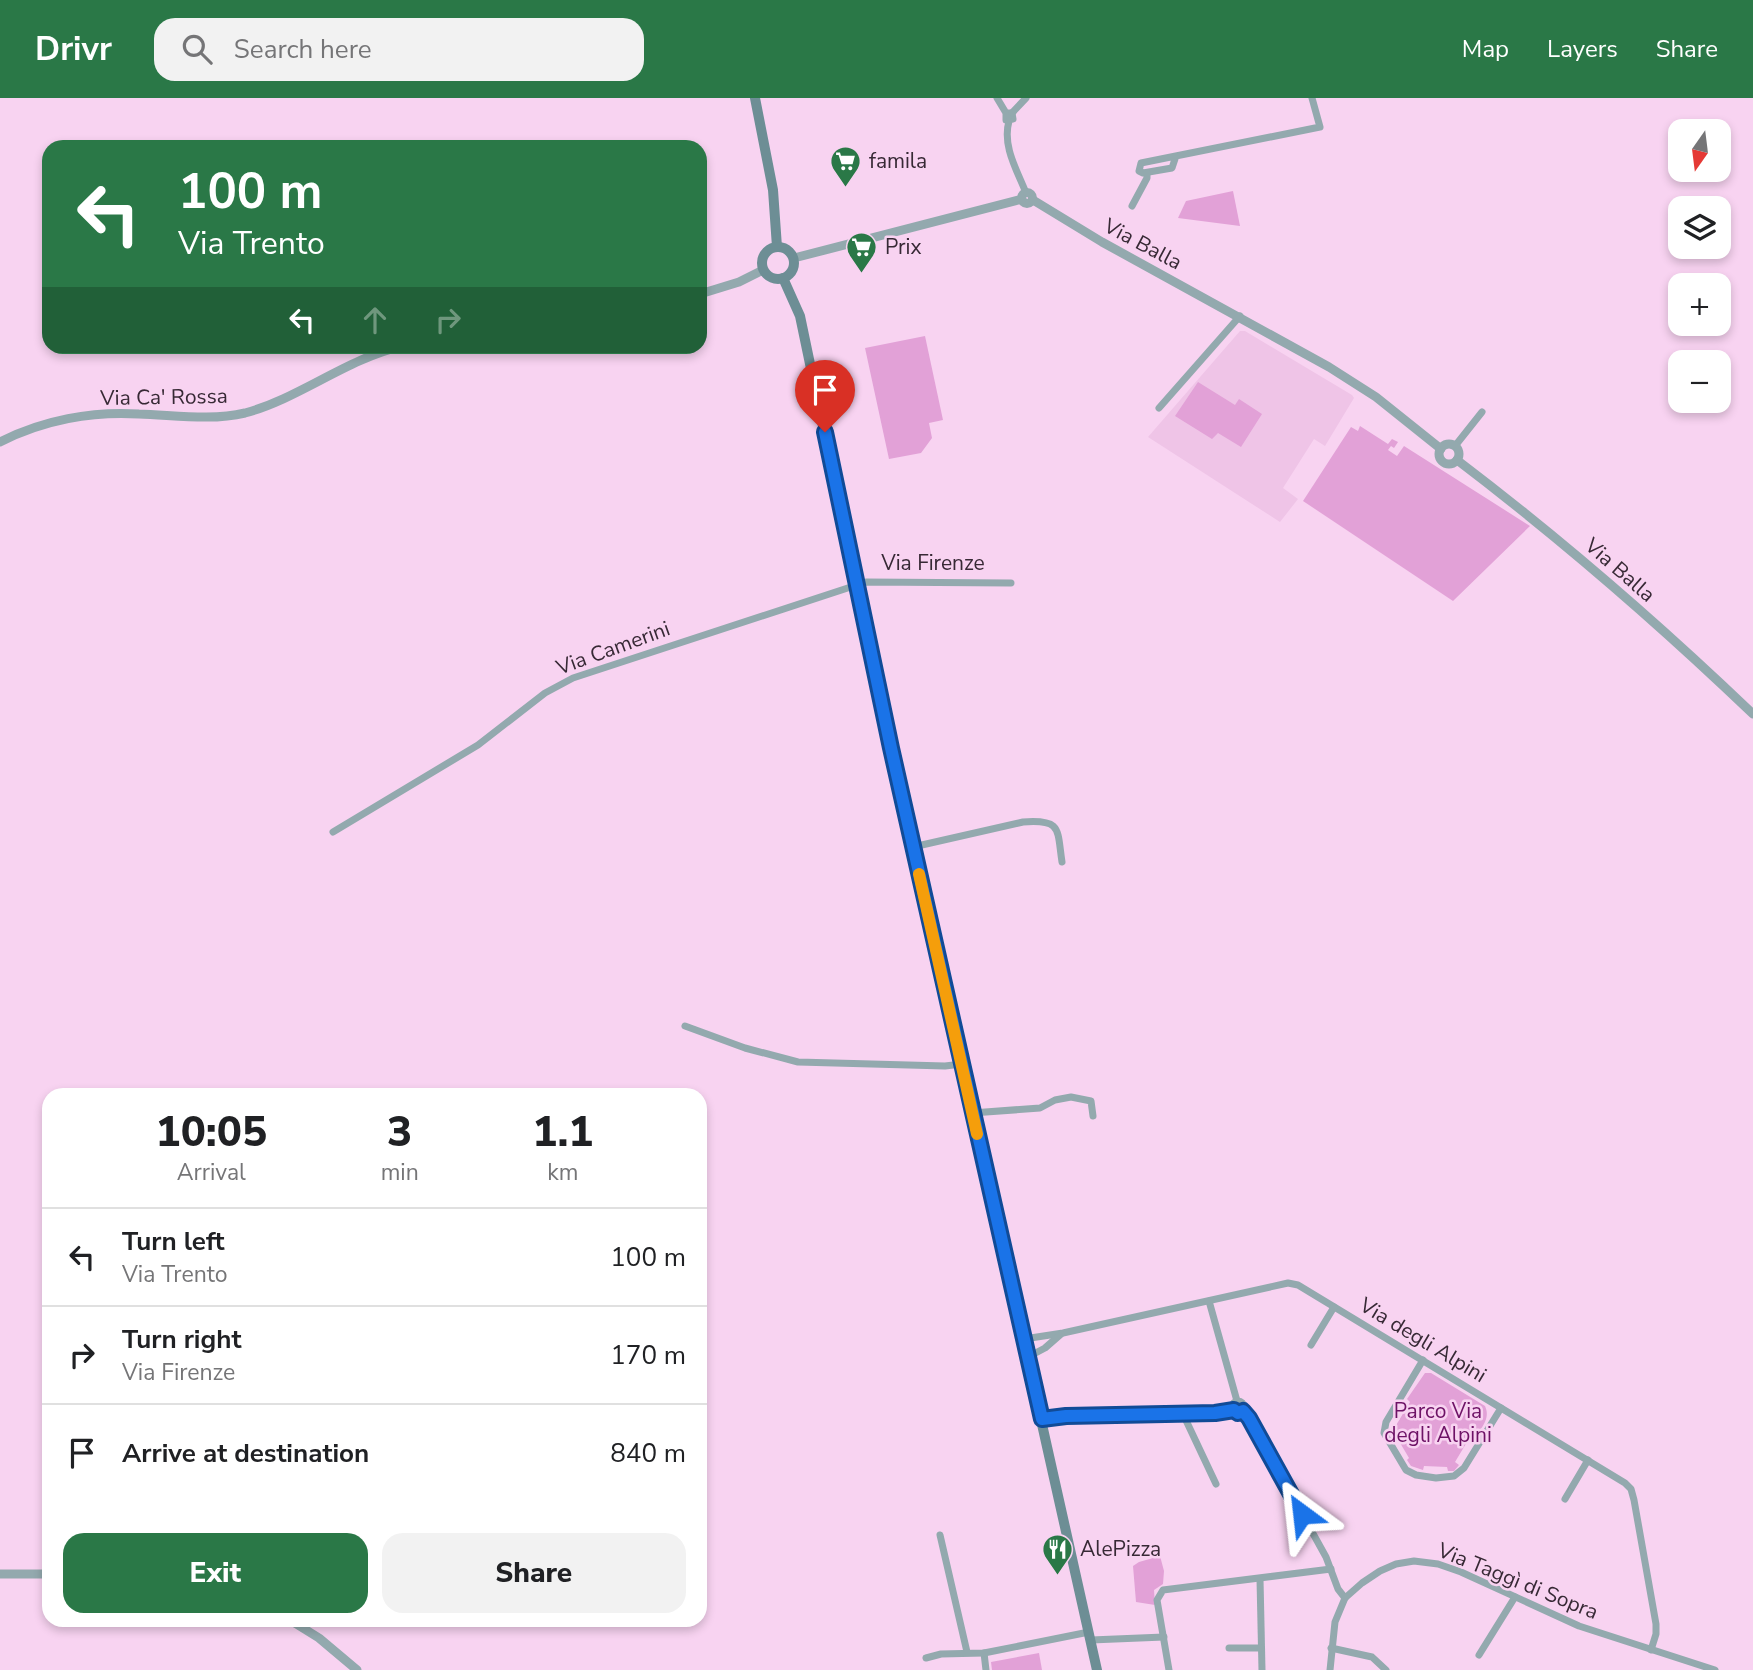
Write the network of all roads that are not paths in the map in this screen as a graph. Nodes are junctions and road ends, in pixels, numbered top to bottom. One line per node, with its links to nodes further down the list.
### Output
1 (755, 98): 8 (main road)
2 (997, 98): 5 (street)
3 (1027, 98): 5 (street)
4 (1312, 98): 7 (street)
5 (1009, 115): 6 (street)
6 (1027, 198): 9 (street); 13 (street, Via Balla)
7 (1132, 206)
8 (777, 247): 9 (main road); 10 (main road)
9 (794, 258): 11 (main road)
10 (764, 270): 11 (main road); 12 (street)
11 (783, 278): 22 (main road, Via Firenze)
12 (707, 292)
13 (1240, 316): 15 (street); 19 (street, Via Balla)
14 (377, 354): 17 (street, Via Ca' Rossa)
15 (1159, 408)
16 (1482, 412): 18 (street)
17 (0, 442)
18 (1455, 446): 19 (street); 20 (street)
19 (1441, 449): 20 (street)
20 (1457, 460): 23 (street, Via Balla)
21 (1011, 583): 22 (street, Via Firenze)
22 (856, 585): 24 (street, Via Camerini); 25 (main road, Via Firenze)
23 (1753, 714)
24 (332, 832)
25 (913, 847): 26 (street); 28 (main road, Via Firenze)
26 (1062, 862)
27 (685, 1026): 28 (street)
28 (962, 1064): 29 (main road, Via Firenze)
29 (972, 1113): 30 (street); 34 (main road, Via Firenze)
30 (1093, 1116)
31 (1209, 1301): 32 (street, Via degli Alpini); 33 (street, Via degli Alpini); 38 (street)
32 (1334, 1307): 35 (street); 37 (street, Via degli Alpini)
33 (1062, 1333): 34 (street, Via degli Alpini); 36 (street, Via degli Alpini)
34 (1024, 1339): 36 (main road, Via Firenze)
35 (1311, 1345)
36 (1028, 1357): 43 (main road, Via Firenze)
37 (1423, 1360): 39 (street, Via degli Alpini); 39 (street)
38 (1237, 1401): 40 (street); 41 (street)
39 (1501, 1408): 44 (street, Via degli Alpini)
40 (1234, 1410): 41 (street); 42 (street)
41 (1243, 1411): 48 (street)
42 (1184, 1414): 43 (street); 45 (street)
43 (1042, 1419): 55 (main road, Via Firenze)
44 (1588, 1460): 46 (street); 60 (street, Via degli Alpini)
45 (1216, 1484)
46 (1565, 1499)
47 (940, 1535): 61 (street)
48 (1331, 1569): 51 (street); 53 (street)
49 (0, 1574): 50 (street)
50 (42, 1574)
51 (1260, 1579): 56 (street); 58 (street)
52 (1515, 1597): 53 (street, Via Taggì di Sopra); 60 (street, Via Taggì di Sopra); 63 (street)
53 (1345, 1598): 59 (street)
54 (301, 1627): 65 (street)
55 (1090, 1636): 56 (street); 62 (street); 67 (main road, Via Firenze)
56 (1164, 1637): 68 (street)
57 (1229, 1648): 58 (street)
58 (1261, 1648): 69 (street)
59 (1331, 1648): 70 (street); 71 (street)
60 (1651, 1650): 72 (street, Via Taggì di Sopra)
61 (967, 1652): 62 (street); 64 (street)
62 (984, 1653): 66 (street)
63 (1479, 1655)
64 (926, 1658)
65 (357, 1670)
66 (986, 1670)
67 (1097, 1670)
68 (1169, 1670)
69 (1262, 1670)
70 (1330, 1670)
71 (1386, 1670)
72 (1715, 1670)

